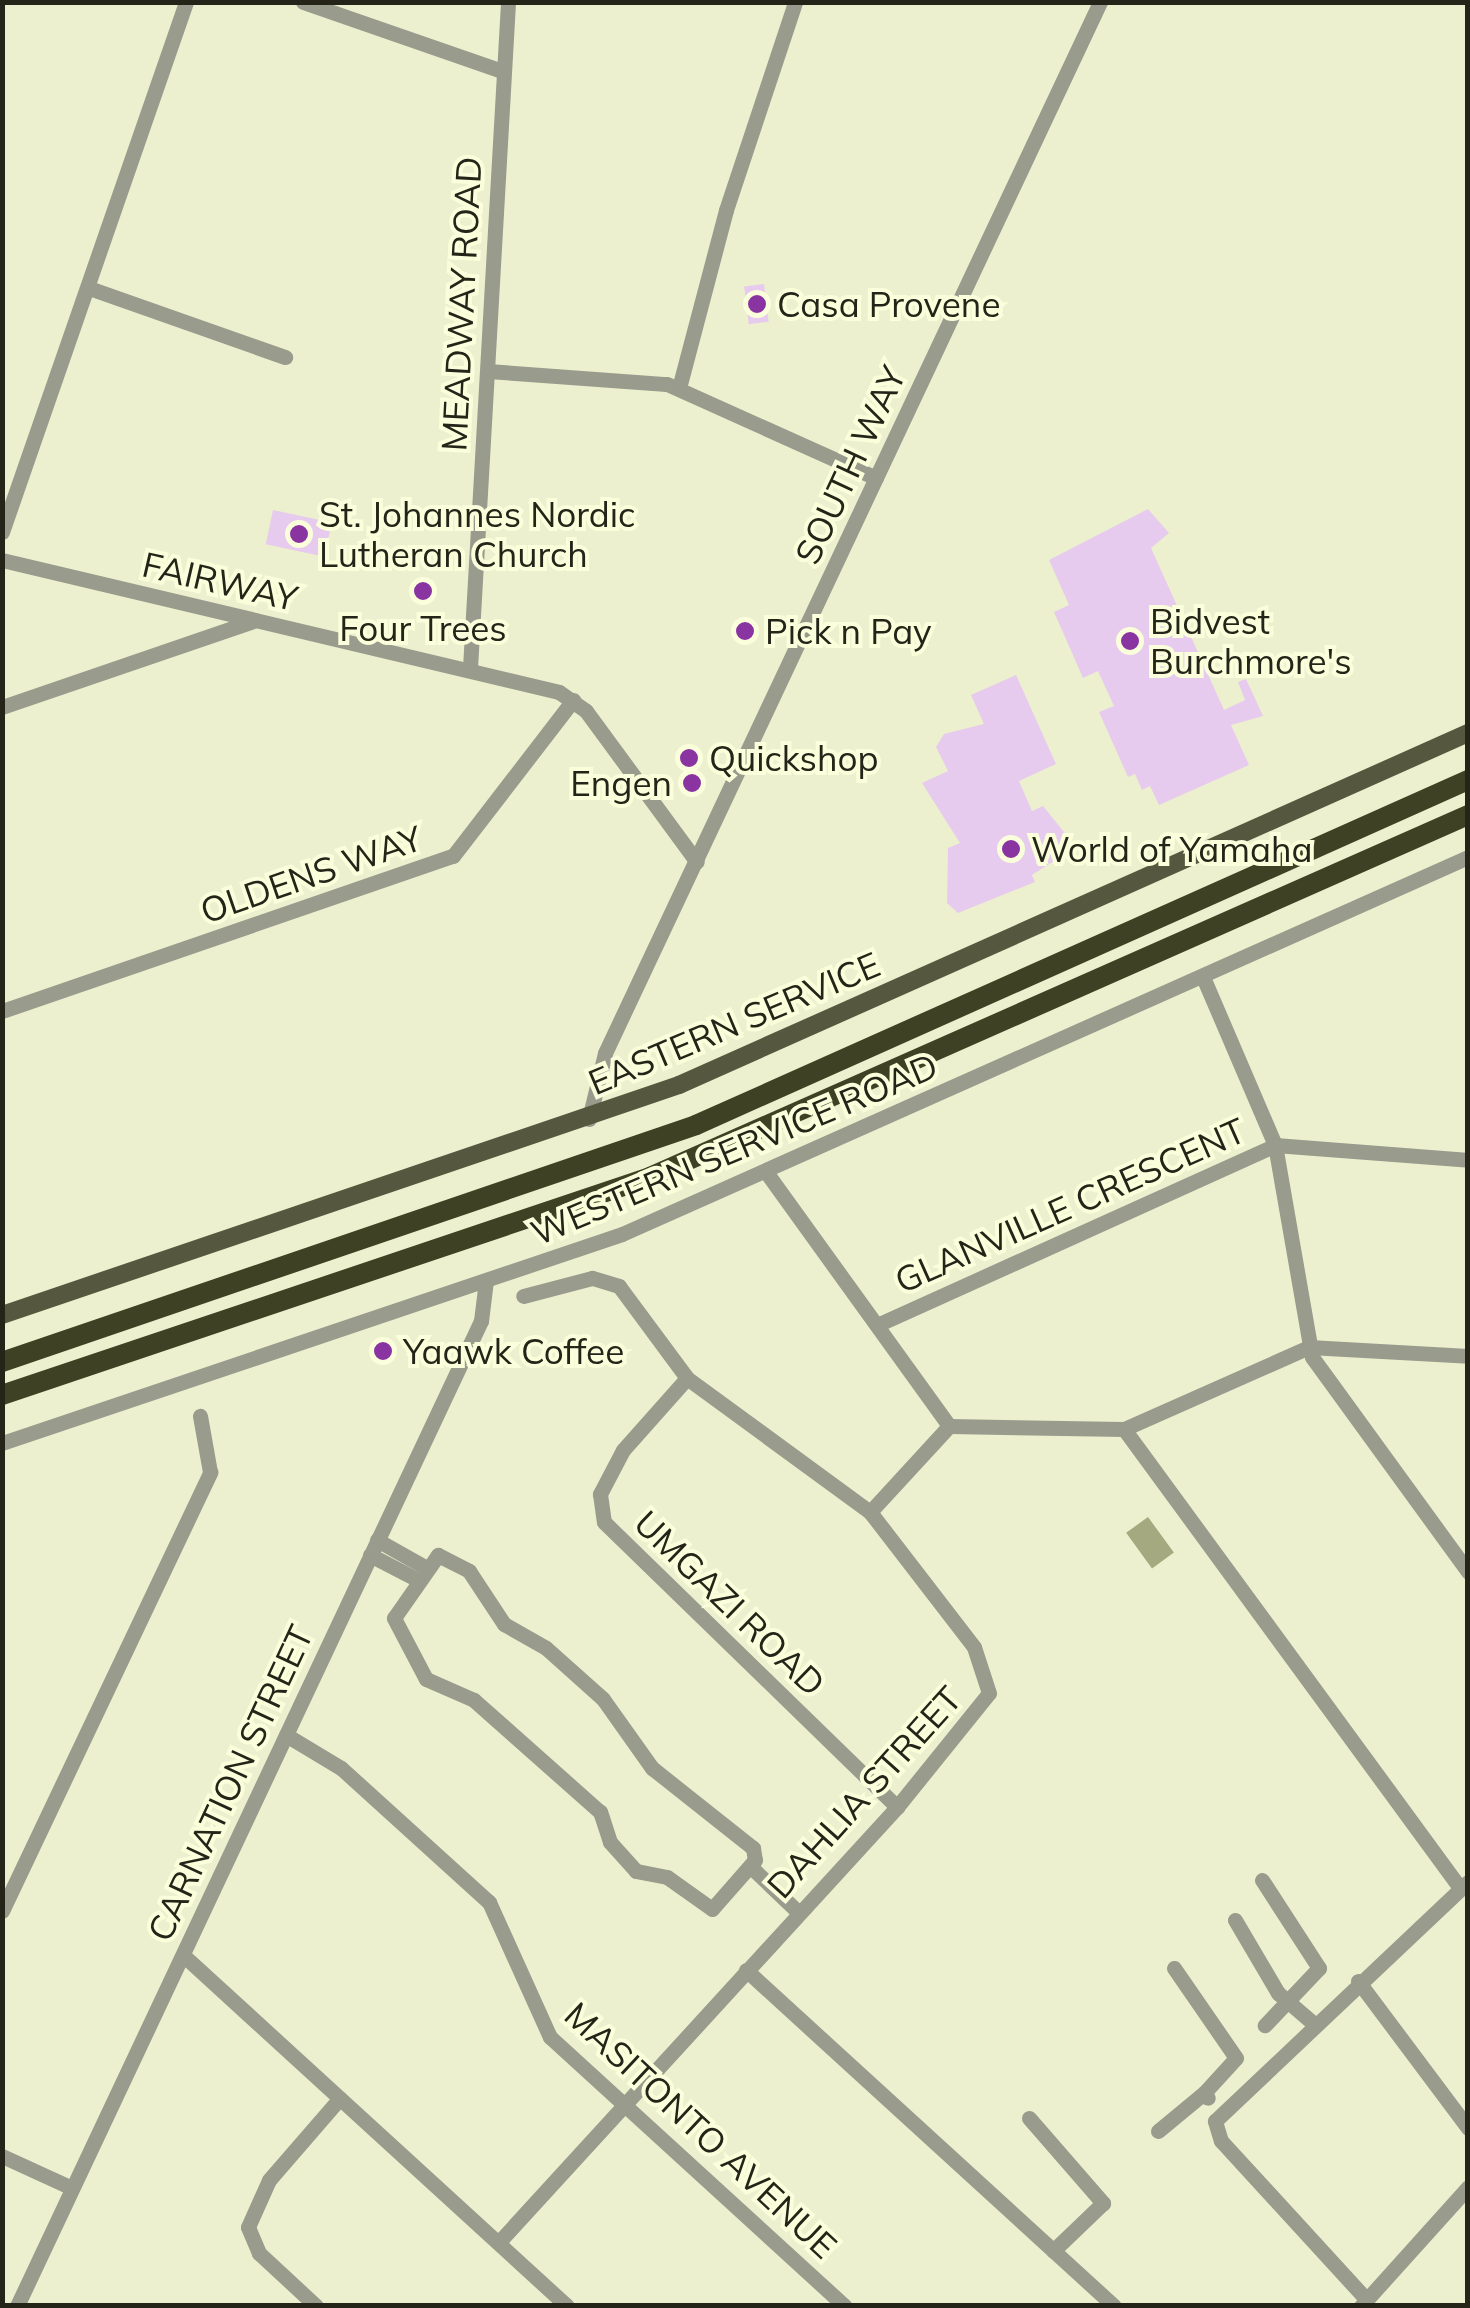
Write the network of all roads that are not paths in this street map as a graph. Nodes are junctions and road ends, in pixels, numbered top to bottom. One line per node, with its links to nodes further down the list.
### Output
1 (186, 2): 7 (street)
2 (302, 2): 6 (street)
3 (508, 2): 6 (street, MEADWAY ROAD)
4 (795, 2): 10 (street)
5 (1100, 2): 11 (street, SOUTH WAY)
6 (502, 71): 9 (street, MEADWAY ROAD)
7 (89, 288): 8 (street); 12 (street)
8 (284, 357)
9 (488, 371): 10 (street); 15 (street, MEADWAY ROAD)
10 (679, 388): 11 (street)
11 (876, 478): 22 (street, SOUTH WAY)
12 (2, 532)
13 (2, 560): 14 (street, FAIRWAY)
14 (256, 620): 15 (street, FAIRWAY); 17 (street)
15 (470, 668): 16 (street, FAIRWAY)
16 (573, 700): 22 (street); 24 (street, OLDENS WAY)
17 (2, 707)
18 (1468, 732): 25 (main road, EASTERN SERVICE)
19 (1468, 780): 35 (highway)
20 (1468, 815): 37 (highway)
21 (1468, 857): 23 (street, WESTERN SERVICE ROAD)
22 (697, 862): 25 (street, SOUTH WAY)
23 (1203, 978): 26 (street); 28 (street, WESTERN SERVICE ROAD)
24 (2, 1012)
25 (590, 1119): 31 (main road, EASTERN SERVICE)
26 (1275, 1145): 27 (street, GLANVILLE CRESCENT); 32 (street, GLANVILLE CRESCENT); 33 (street)
27 (1468, 1160)
28 (766, 1172): 29 (street, WESTERN SERVICE ROAD); 32 (street)
29 (486, 1283): 41 (street, WESTERN SERVICE ROAD); 43 (street, CARNATION STREET)
30 (523, 1296): 36 (street, DAHLIA STREET)
31 (2, 1315)
32 (878, 1325): 39 (street)
33 (1309, 1347): 34 (street); 40 (street); 44 (street)
34 (1468, 1356)
35 (2, 1362)
36 (687, 1378): 42 (street, DAHLIA STREET); 47 (street, UMGAZI ROAD)
37 (2, 1395)
38 (200, 1416): 51 (street)
39 (949, 1426): 40 (street); 42 (street)
40 (1124, 1430): 50 (street)
41 (2, 1443)
42 (870, 1512): 47 (street, DAHLIA STREET)
43 (373, 1548): 45 (street); 46 (street, CARNATION STREET)
44 (1468, 1572)
45 (422, 1574): 48 (street); 48 (street)
46 (286, 1735): 54 (street, CARNATION STREET); 64 (street, MASITONTO AVENUE)
47 (897, 1807): 52 (street, DAHLIA STREET)
48 (750, 1866): 52 (street)
49 (1262, 1880): 58 (street)
50 (1464, 1885): 57 (street)
51 (2, 1911)
52 (798, 1912): 56 (street, DAHLIA STREET)
53 (1235, 1920): 58 (street)
54 (183, 1955): 63 (street); 72 (street, CARNATION STREET)
55 (1174, 1968): 61 (street)
56 (746, 1970): 64 (street, DAHLIA STREET); 74 (street)
57 (1358, 1981): 59 (street); 65 (street)
58 (1289, 2004): 59 (street); 60 (street)
59 (1313, 2023): 67 (street)
60 (1265, 2026)
61 (1204, 2093): 67 (street); 69 (street)
62 (1468, 2095): 65 (street)
63 (340, 2098): 73 (street); 77 (street)
64 (623, 2103): 73 (street, DAHLIA STREET); 79 (street, MASITONTO AVENUE)
65 (1451, 2106): 68 (street)
66 (1030, 2118): 74 (street)
67 (1218, 2118): 75 (street)
68 (1468, 2128)
69 (1158, 2131)
70 (2, 2156): 72 (street)
71 (1468, 2187): 75 (street)
72 (72, 2188): 76 (street, CARNATION STREET)
73 (499, 2242): 78 (street)
74 (1053, 2251): 80 (street)
75 (1364, 2302)
76 (17, 2306)
77 (316, 2306)
78 (568, 2306)
79 (845, 2306)
80 (1114, 2306)

